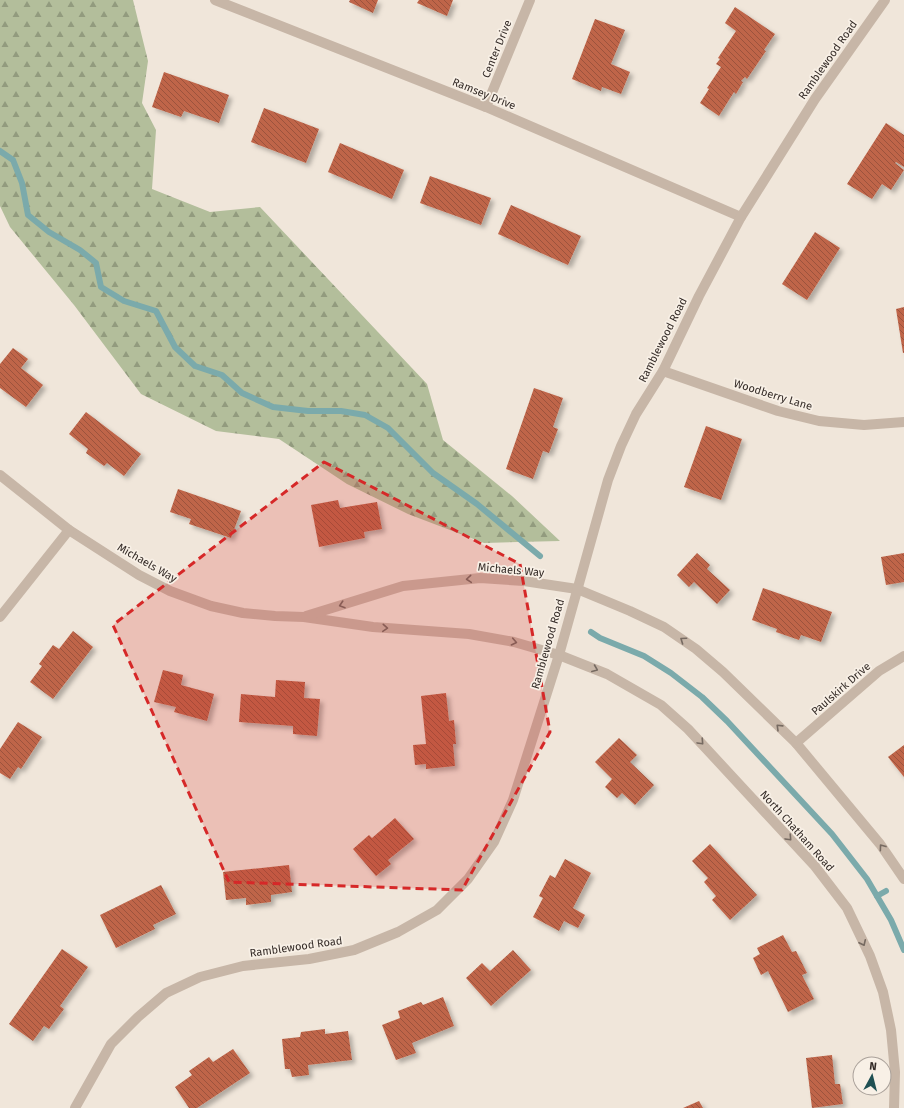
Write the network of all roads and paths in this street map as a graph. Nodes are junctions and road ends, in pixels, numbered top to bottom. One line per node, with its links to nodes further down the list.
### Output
1 (215, 0): 4 (street, Ramsey Drive)
2 (530, 0): 4 (street, Center Drive)
3 (885, 0): 5 (street, Ramblewood Road)
4 (486, 107): 5 (street, Ramsey Drive)
5 (741, 217): 6 (street, Ramblewood Road)
6 (663, 371): 7 (street, Woodberry Lane); 10 (street, Ramblewood Road)
7 (904, 422)
8 (0, 475): 9 (street, Michaels Way)
9 (69, 530): 11 (street); 12 (street, Michaels Way)
10 (577, 589): 12 (street, Michaels Way, one-way to 12); 13 (street, Ramblewood Road); 15 (street, one-way to 10)
11 (0, 617)
12 (304, 617): 13 (street, Michaels Way, one-way to 13)
13 (559, 655): 17 (street, Ramblewood Road); 18 (street, North Chatham Road, one-way to 18)
14 (904, 656): 15 (street, Paulskirk Drive)
15 (796, 743): 16 (street, one-way to 15)
16 (904, 879)
17 (76, 1108)
18 (894, 1108)

